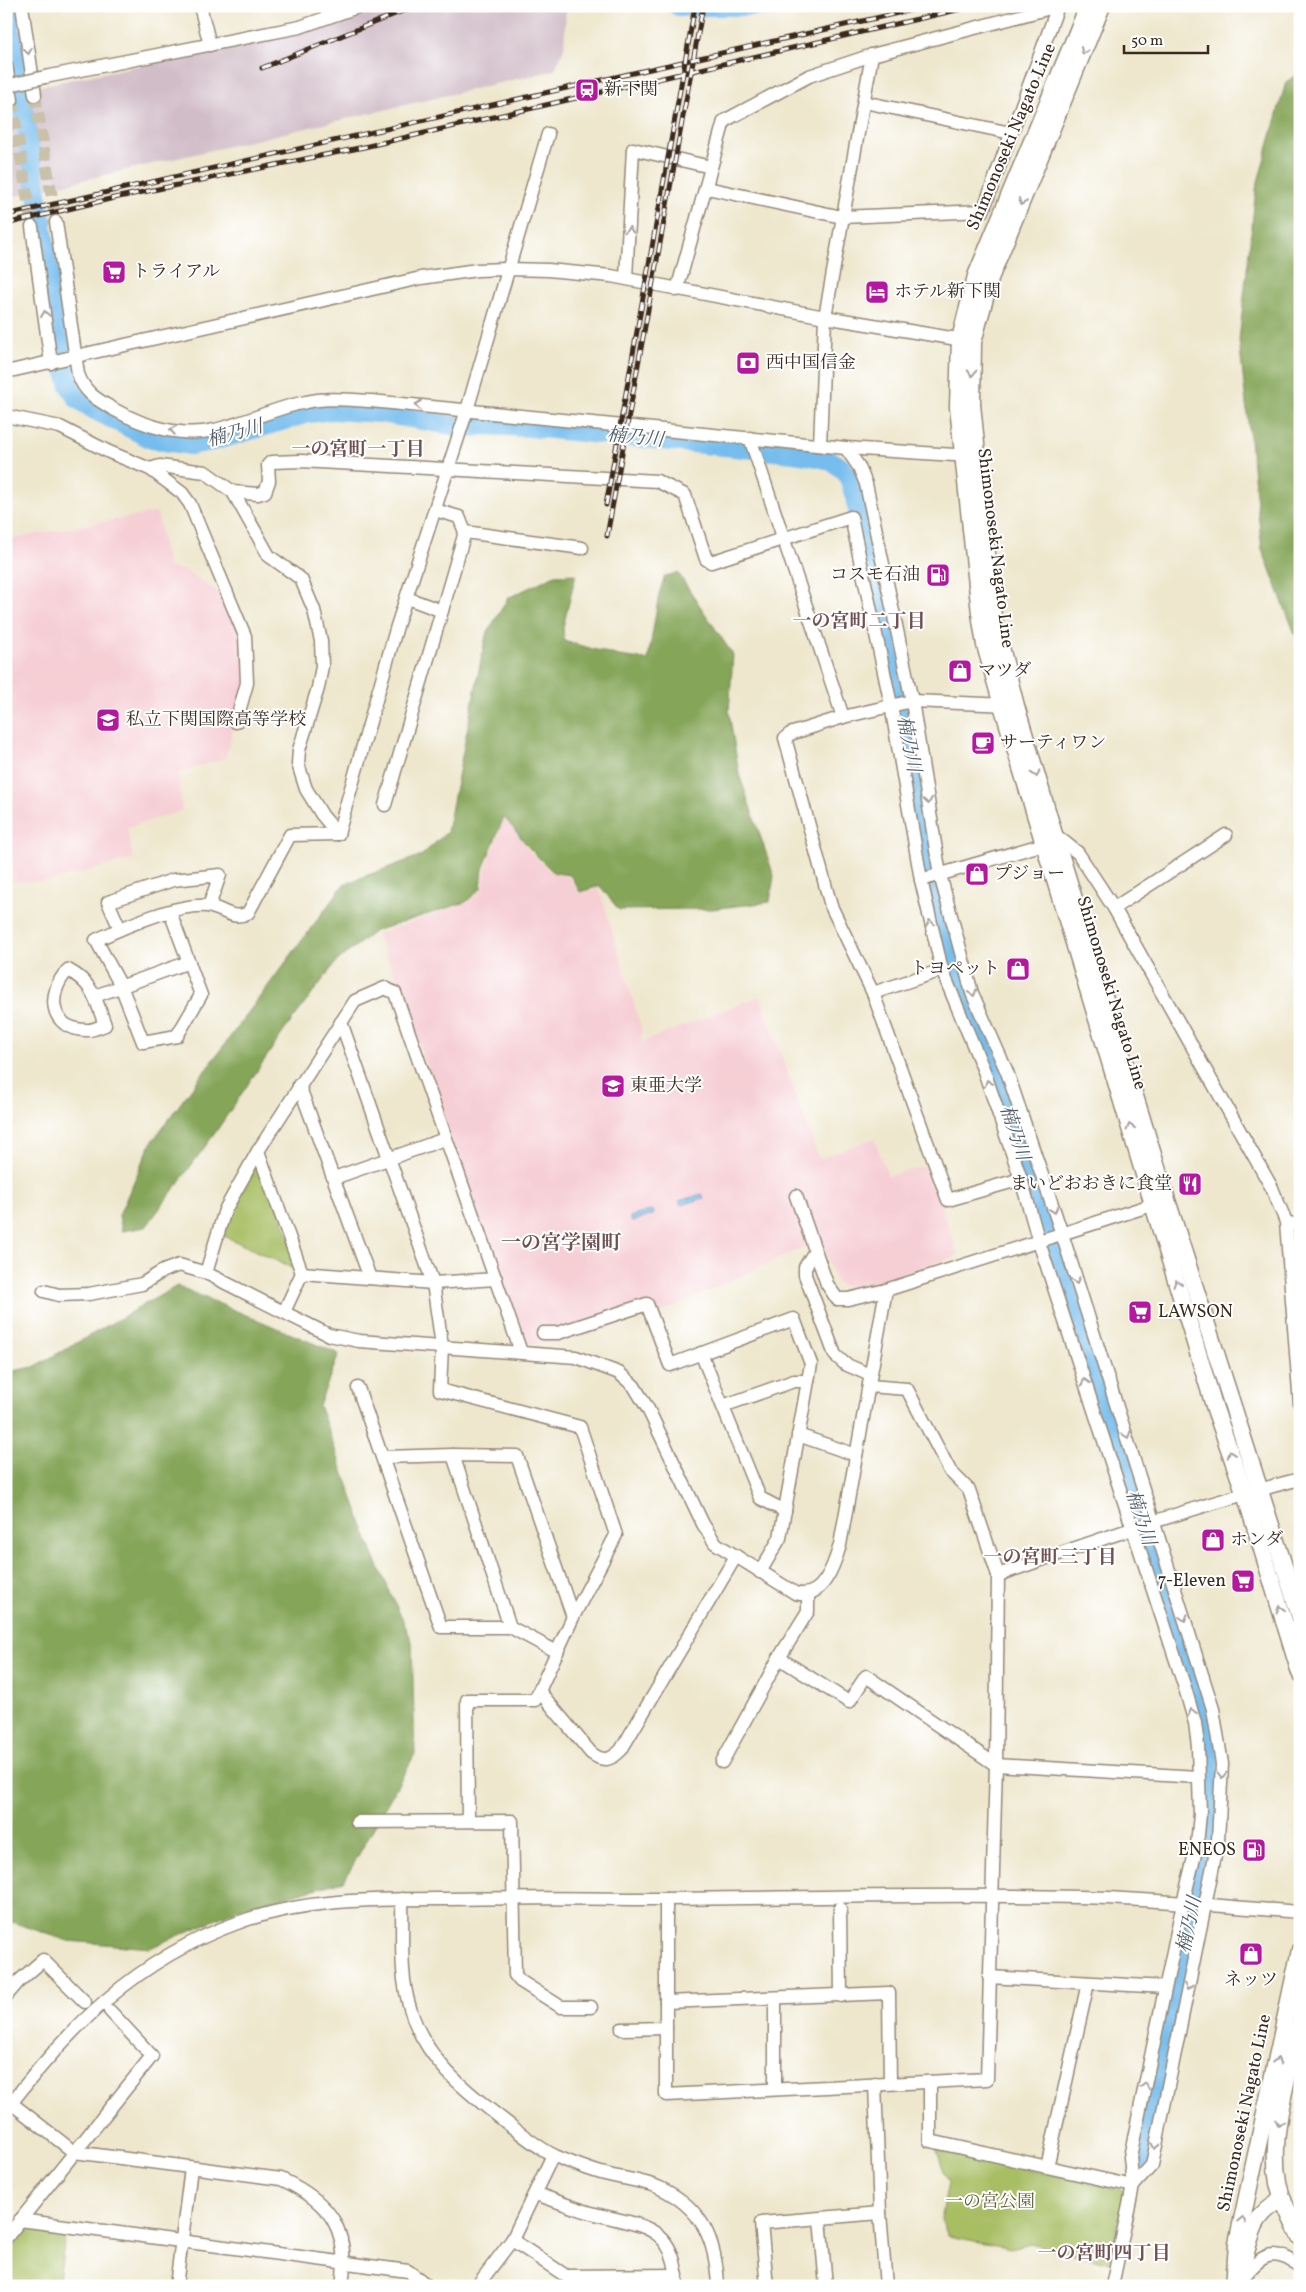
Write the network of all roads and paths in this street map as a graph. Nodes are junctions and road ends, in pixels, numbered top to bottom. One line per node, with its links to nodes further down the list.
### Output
1 (22, 6): 11 (street, one-way to 11)
2 (200, 6): 7 (street)
3 (360, 6): 7 (street)
4 (1058, 6): 8 (street); 14 (street)
5 (1088, 6): 25 (main road, Shimonoseki Nagato Line)
6 (1102, 6): 25 (main road, Shimonoseki Nagato Line, one-way to 25)
7 (210, 45): 10 (street, bridge)
8 (872, 55): 13 (street); 16 (street)
9 (6, 65): 12 (street)
10 (6, 86)
11 (35, 95)
12 (12, 100)
13 (864, 102): 14 (street); 18 (street)
14 (1011, 132): 18 (street)
15 (548, 134): 21 (street)
16 (712, 167): 17 (street); 22 (street, one-way to 16)
17 (707, 188): 18 (street); 23 (street)
18 (842, 217): 24 (street)
19 (56, 222): 26 (street)
20 (32, 227): 27 (street, one-way to 20)
21 (507, 269): 22 (street); 26 (street); 29 (street)
22 (626, 278): 23 (street)
23 (678, 290): 24 (street)
24 (825, 317): 25 (street); 32 (street)
25 (967, 341): 34 (main road, Shimonoseki Nagato Line)
26 (76, 358): 27 (street); 29 (street, one-way to 26)
27 (51, 362): 28 (street)
28 (6, 372)
29 (467, 410): 31 (street); 36 (street)
30 (6, 416): 35 (street)
31 (750, 438): 32 (street); 40 (street)
32 (820, 444): 33 (street)
33 (846, 448): 34 (street); 44 (street)
34 (970, 456): 46 (main road, Shimonoseki Nagato Line)
35 (150, 468): 37 (street); 48 (street)
36 (447, 469): 37 (street); 38 (street); 40 (street)
37 (233, 492): 50 (street)
38 (435, 510): 39 (street); 42 (street)
39 (465, 532): 41 (street); 43 (street)
40 (783, 537): 45 (street); 47 (street)
41 (582, 548)
42 (407, 598): 43 (street); 50 (street)
43 (442, 611): 49 (street)
44 (912, 701): 45 (street); 46 (street); 53 (street, one-way to 53)
45 (891, 704): 47 (street); 54 (street)
46 (1009, 705): 52 (main road, Shimonoseki Nagato Line)
47 (843, 717): 62 (street)
48 (236, 722)
49 (385, 805)
50 (338, 834): 55 (street)
51 (1226, 835): 56 (street)
52 (1052, 839): 53 (street); 56 (street); 72 (main road, Shimonoseki Nagato Line)
53 (940, 875): 54 (street); 75 (street, one-way to 75)
54 (920, 880): 60 (street, one-way to 54)
55 (209, 906): 57 (street); 58 (street)
56 (1114, 908): 73 (street)
57 (170, 912): 58 (street); 59 (street)
58 (120, 929): 61 (street)
59 (189, 962): 61 (street); 61 (street)
60 (942, 970): 62 (street); 70 (street, one-way to 60)
61 (121, 986): 63 (street)
62 (873, 993): 70 (street)
63 (95, 996): 63 (street)
64 (341, 1022): 65 (street); 68 (street); 81 (street)
65 (299, 1085): 67 (street); 69 (street)
66 (442, 1140): 68 (street)
67 (258, 1151): 78 (street); 79 (street)
68 (389, 1159): 69 (street); 82 (street)
69 (334, 1178): 80 (street)
70 (1021, 1179): 76 (street)
71 (796, 1196): 77 (street)
72 (1160, 1202): 75 (street); 100 (main road, Shimonoseki Nagato Line)
73 (1286, 1222): 74 (street); 93 (street)
74 (1300, 1226)
75 (1060, 1235): 76 (street); 102 (street, one-way to 102)
76 (1041, 1241): 83 (street); 103 (street, one-way to 76)
77 (815, 1251): 83 (street); 90 (street)
78 (206, 1273): 84 (street); 85 (street)
79 (302, 1273): 80 (street); 85 (street)
80 (370, 1278): 82 (street)
81 (496, 1279): 82 (street); 88 (street)
82 (433, 1283): 87 (street)
83 (886, 1290): 90 (street)
84 (44, 1291)
85 (284, 1312): 87 (street)
86 (543, 1332): 89 (street)
87 (442, 1346): 88 (street); 109 (street)
88 (521, 1352): 104 (street)
89 (701, 1353): 91 (street); 94 (street)
90 (869, 1380): 97 (street); 106 (street)
91 (808, 1381): 94 (street); 95 (street)
92 (358, 1388): 98 (street)
93 (1300, 1405)
94 (723, 1406): 101 (street)
95 (798, 1435): 97 (street); 101 (street)
96 (453, 1455): 98 (street); 109 (street); 110 (street)
97 (856, 1455): 107 (street)
98 (383, 1457): 110 (street)
99 (1300, 1479): 100 (street)
100 (1252, 1492): 102 (street); 108 (main road, Shimonoseki Nagato Line); 113 (main road, Shimonoseki Nagato Line, one-way to 100)
101 (785, 1511): 105 (street)
102 (1154, 1522): 103 (street); 125 (street, one-way to 125)
103 (1135, 1527): 106 (street); 117 (street, one-way to 103)
104 (736, 1556): 105 (street); 114 (street)
105 (760, 1572): 107 (street)
106 (998, 1575): 116 (street)
107 (808, 1594): 112 (street)
108 (1300, 1616)
109 (573, 1617): 111 (street)
110 (510, 1627): 111 (street)
111 (557, 1652): 114 (street)
112 (779, 1658): 115 (street); 116 (street)
113 (1300, 1672)
114 (539, 1691): 118 (street)
115 (722, 1762)
116 (996, 1765): 117 (street); 120 (street)
117 (1198, 1777): 124 (street)
118 (468, 1821): 119 (street); 121 (street)
119 (357, 1822)
120 (991, 1897): 123 (street); 124 (street); 129 (street)
121 (513, 1898): 122 (street); 123 (street); 137 (street)
122 (402, 1899): 146 (street); 148 (street)
123 (666, 1899): 136 (street)
124 (1185, 1903): 125 (street); 131 (street)
125 (1204, 1905): 127 (street); 151 (street, one-way to 151)
126 (840, 1908): 133 (street)
127 (1300, 1912)
128 (1300, 1950): 174 (main road, Shimonoseki Nagato Line, one-way to 128)
129 (989, 1977): 130 (street); 142 (street)
130 (1088, 1983): 131 (street); 149 (street)
131 (1165, 1987): 151 (street, one-way to 131)
132 (6, 1996): 135 (street)
133 (841, 1996): 134 (street); 144 (street)
134 (775, 1999): 136 (street); 145 (street)
135 (85, 2002)
136 (666, 2002): 141 (street)
137 (591, 2007)
138 (110, 2011): 147 (street)
139 (1300, 2024): 153 (main road, Shimonoseki Nagato Line, one-way to 153)
140 (622, 2028): 141 (street)
141 (666, 2028): 145 (street)
142 (930, 2082): 144 (street); 149 (street)
143 (875, 2084): 144 (street); 145 (street); 154 (street)
144 (890, 2084)
145 (775, 2089)
146 (8, 2104): 147 (street)
147 (74, 2152): 150 (street); 156 (street)
148 (553, 2155): 152 (street); 169 (street)
149 (1047, 2166): 151 (street)
150 (190, 2168): 160 (street); 162 (street)
151 (1133, 2186): 173 (street)
152 (536, 2194): 161 (street); 164 (street)
153 (1285, 2204): 157 (main road); 158 (main road); 174 (main road, Shimonoseki Nagato Line)
154 (880, 2213): 155 (street); 172 (street)
155 (820, 2219): 170 (street); 171 (street)
156 (20, 2220): 159 (street); 160 (street)
157 (1300, 2228)
158 (1300, 2237)
159 (6, 2238)
160 (182, 2240): 162 (street); 166 (street)
161 (512, 2240): 164 (street); 168 (street)
162 (345, 2262): 165 (street); 167 (street)
163 (1300, 2267): 174 (street)
164 (677, 2280)
165 (418, 2283)
166 (176, 2286)
167 (342, 2286)
168 (477, 2286)
169 (718, 2286)
170 (767, 2286)
171 (826, 2286)
172 (886, 2286)
173 (1112, 2286)
174 (1235, 2286)

